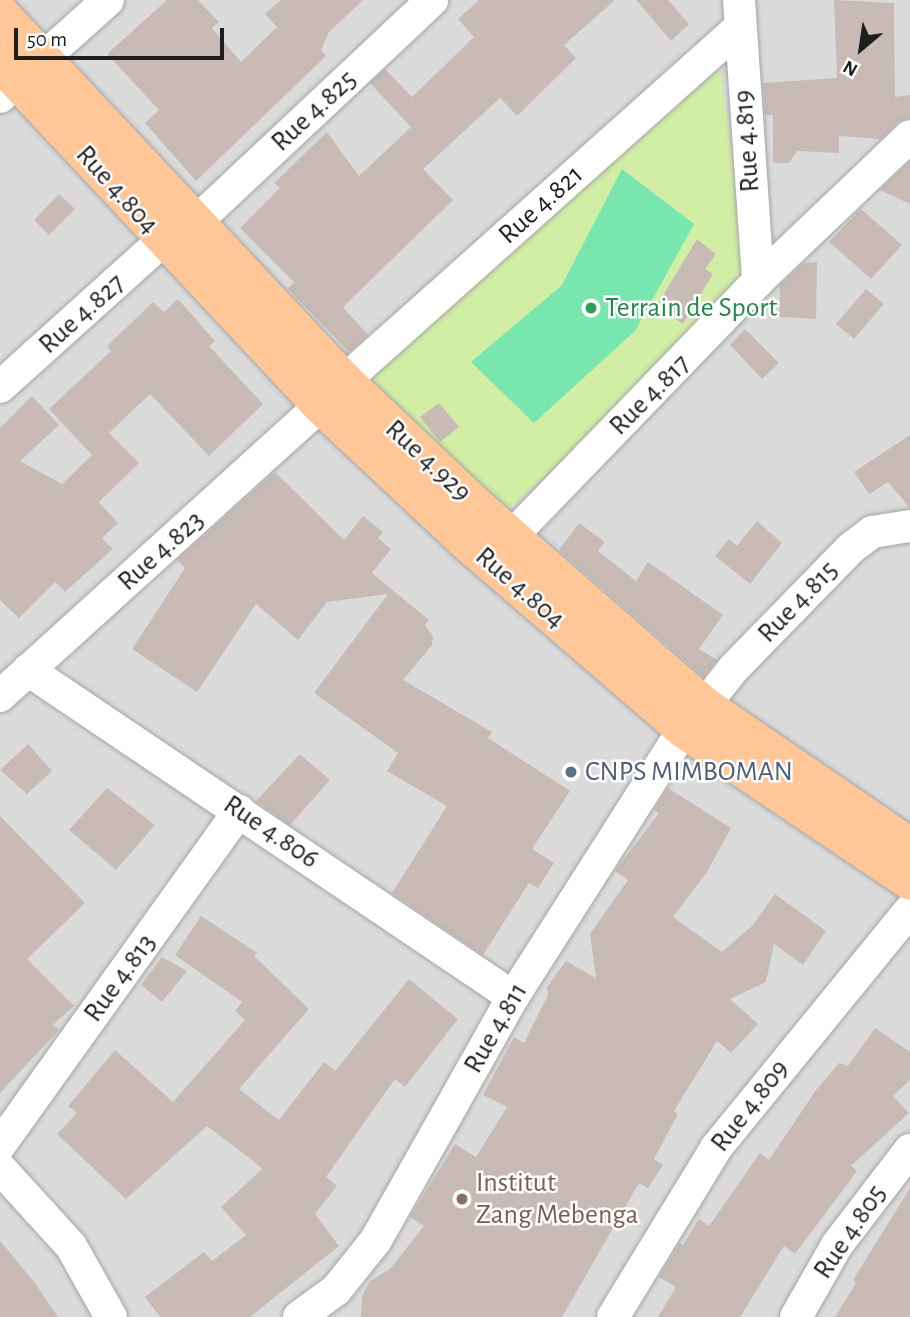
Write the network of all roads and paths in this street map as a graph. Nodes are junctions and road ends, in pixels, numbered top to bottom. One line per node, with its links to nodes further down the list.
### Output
1 (108, 0): 5 (street)
2 (432, 0): 7 (street, Rue 4.825)
3 (0, 14): 5 (main road, Rue 4.929)
4 (738, 15): 9 (street, Rue 4.819); 11 (street, Rue 4.821)
5 (15, 75): 7 (main road, Rue 4.929); 8 (main road, Rue 4.804)
6 (910, 136): 9 (street, Rue 4.817)
7 (196, 222): 11 (main road, Rue 4.929)
8 (163, 240): 10 (street, Rue 4.827); 11 (main road, Rue 4.804)
9 (758, 281): 13 (street, Rue 4.817)
10 (0, 387)
11 (333, 393): 13 (main road, Rue 4.929); 14 (street, Rue 4.823); 16 (main road, Rue 4.804)
12 (910, 526): 16 (street, Rue 4.815)
13 (511, 537): 16 (main road, Rue 4.929)
14 (28, 670): 15 (street, Rue 4.823); 17 (street, Rue 4.806)
15 (0, 696)
16 (694, 718): 18 (main road, Rue 4.929); 19 (main road, Rue 4.804); 21 (street, Rue 4.811)
17 (239, 811): 21 (street, Rue 4.806); 22 (street, Rue 4.813)
18 (910, 847)
19 (910, 881)
20 (910, 910): 27 (street, Rue 4.809)
21 (513, 997): 26 (street, Rue 4.811)
22 (0, 1145)
23 (910, 1150): 28 (street, Rue 4.805)
24 (0, 1168): 25 (street)
25 (111, 1317)
26 (299, 1317)
27 (613, 1317)
28 (796, 1317)

